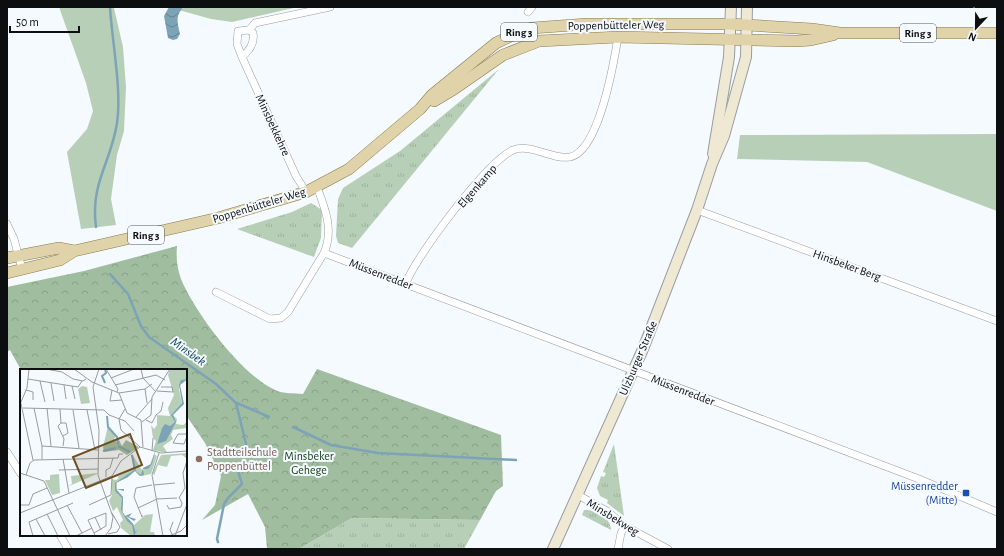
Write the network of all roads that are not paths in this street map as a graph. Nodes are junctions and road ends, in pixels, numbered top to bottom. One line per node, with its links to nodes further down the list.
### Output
1 (330, 7): 6 (street, Minsbekkehre)
2 (730, 7): 4 (main road, Ulzburger Straße)
3 (747, 7): 5 (main road, Ulzburger Straße)
4 (730, 24): 5 (main road, Poppenbütteler Weg / Ring 3); 10 (main road, Ulzburger Straße); 13 (main road, Poppenbütteler Weg / Ring 3)
5 (748, 25): 7 (main road, Poppenbütteler Weg / Ring 3); 11 (main road, Ulzburger Straße)
6 (249, 30): 12 (street); 12 (street, Minsbekkehre)
7 (840, 33): 8 (main road, Poppenbütteler Weg / Ring 3); 11 (main road, Poppenbütteler Weg / Ring 3)
8 (997, 33)
9 (618, 37): 10 (main road, Poppenbütteler Weg / Ring 3); 13 (main road, Poppenbütteler Weg / Ring 3); 25 (street, Elgenkamp)
10 (730, 39): 11 (main road, Poppenbütteler Weg / Ring 3); 14 (main road, Ulzburger Straße)
11 (747, 40): 14 (main road, Ulzburger Straße)
12 (242, 57): 16 (street, Minsbekkehre)
13 (420, 108): 15 (main road, Poppenbütteler Weg / Ring 3)
14 (712, 164): 17 (main road, Ulzburger Straße)
15 (317, 187): 16 (main road, Poppenbütteler Weg / Ring 3); 20 (street)
16 (306, 192): 19 (main road, Poppenbütteler Weg / Ring 3)
17 (697, 210): 27 (street, Hinsbeker Berg); 28 (main road, Ulzburger Straße)
18 (7, 224): 21 (street)
19 (74, 252): 21 (main road, Poppenbütteler Weg / Ring 3); 23 (main road, Poppenbütteler Weg / Ring 3)
20 (324, 252): 25 (street, Müssenredder); 26 (street)
21 (18, 256): 22 (main road, Poppenbütteler Weg / Ring 3); 23 (street)
22 (7, 258)
23 (22, 269): 24 (main road, Poppenbütteler Weg / Ring 3)
24 (7, 273)
25 (406, 283): 28 (street, Müssenredder)
26 (216, 292)
27 (997, 321)
28 (634, 371): 31 (main road, Ulzburger Straße); 32 (street, Müssenredder)
29 (7, 452): 30 (street)
30 (20, 472)
31 (578, 495): 33 (street, Minsbekweg); 36 (main road, Ulzburger Straße)
32 (997, 512)
33 (625, 526): 37 (street); 38 (street, Minsbekweg)
34 (61, 536): 35 (street)
35 (68, 549)
36 (553, 549)
37 (618, 549)
38 (668, 549)

